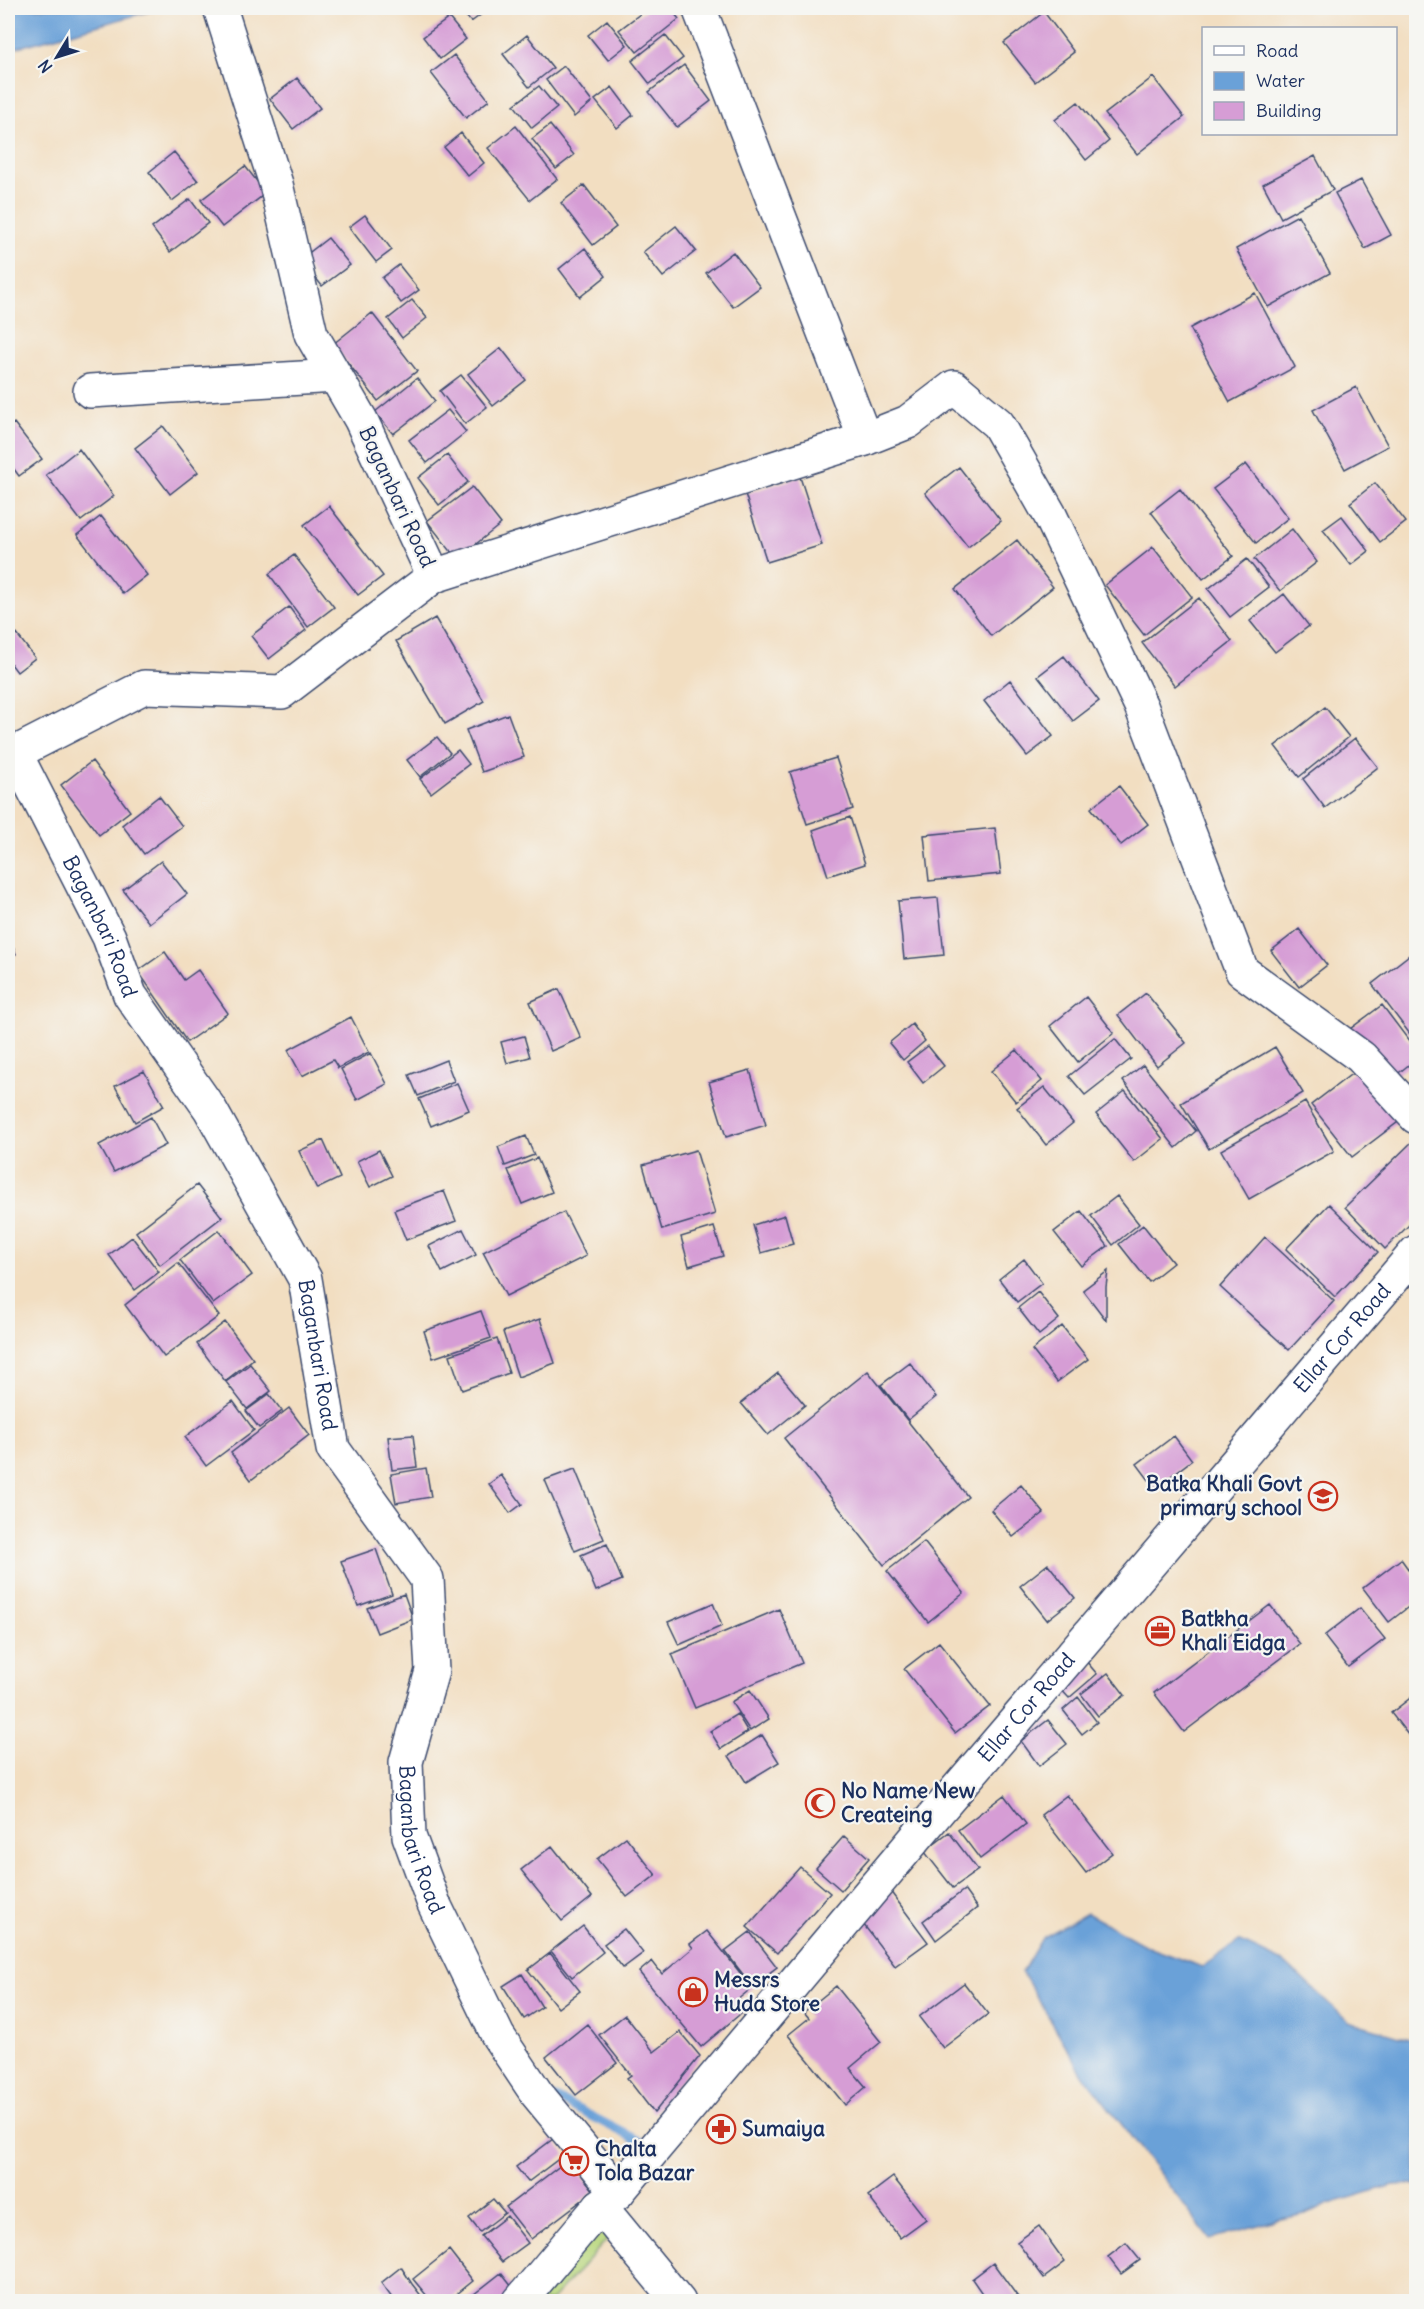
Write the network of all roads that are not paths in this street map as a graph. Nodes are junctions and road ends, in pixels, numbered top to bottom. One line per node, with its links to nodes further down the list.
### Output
1 (220, 8): 3 (street, Baganbari Road)
2 (699, 8): 5 (street)
3 (335, 376): 4 (street); 6 (street, Baganbari Road)
4 (90, 391)
5 (866, 439): 6 (street); 8 (street)
6 (434, 576): 7 (street, Baganbari Road)
7 (11, 756): 10 (street, Baganbari Road)
8 (1416, 1117)
9 (1416, 1252): 10 (street, Ellar Cor Road)
10 (609, 2199): 11 (street, Ellar Cor Road); 12 (street, Baganbari Road)
11 (519, 2301)
12 (679, 2301)

